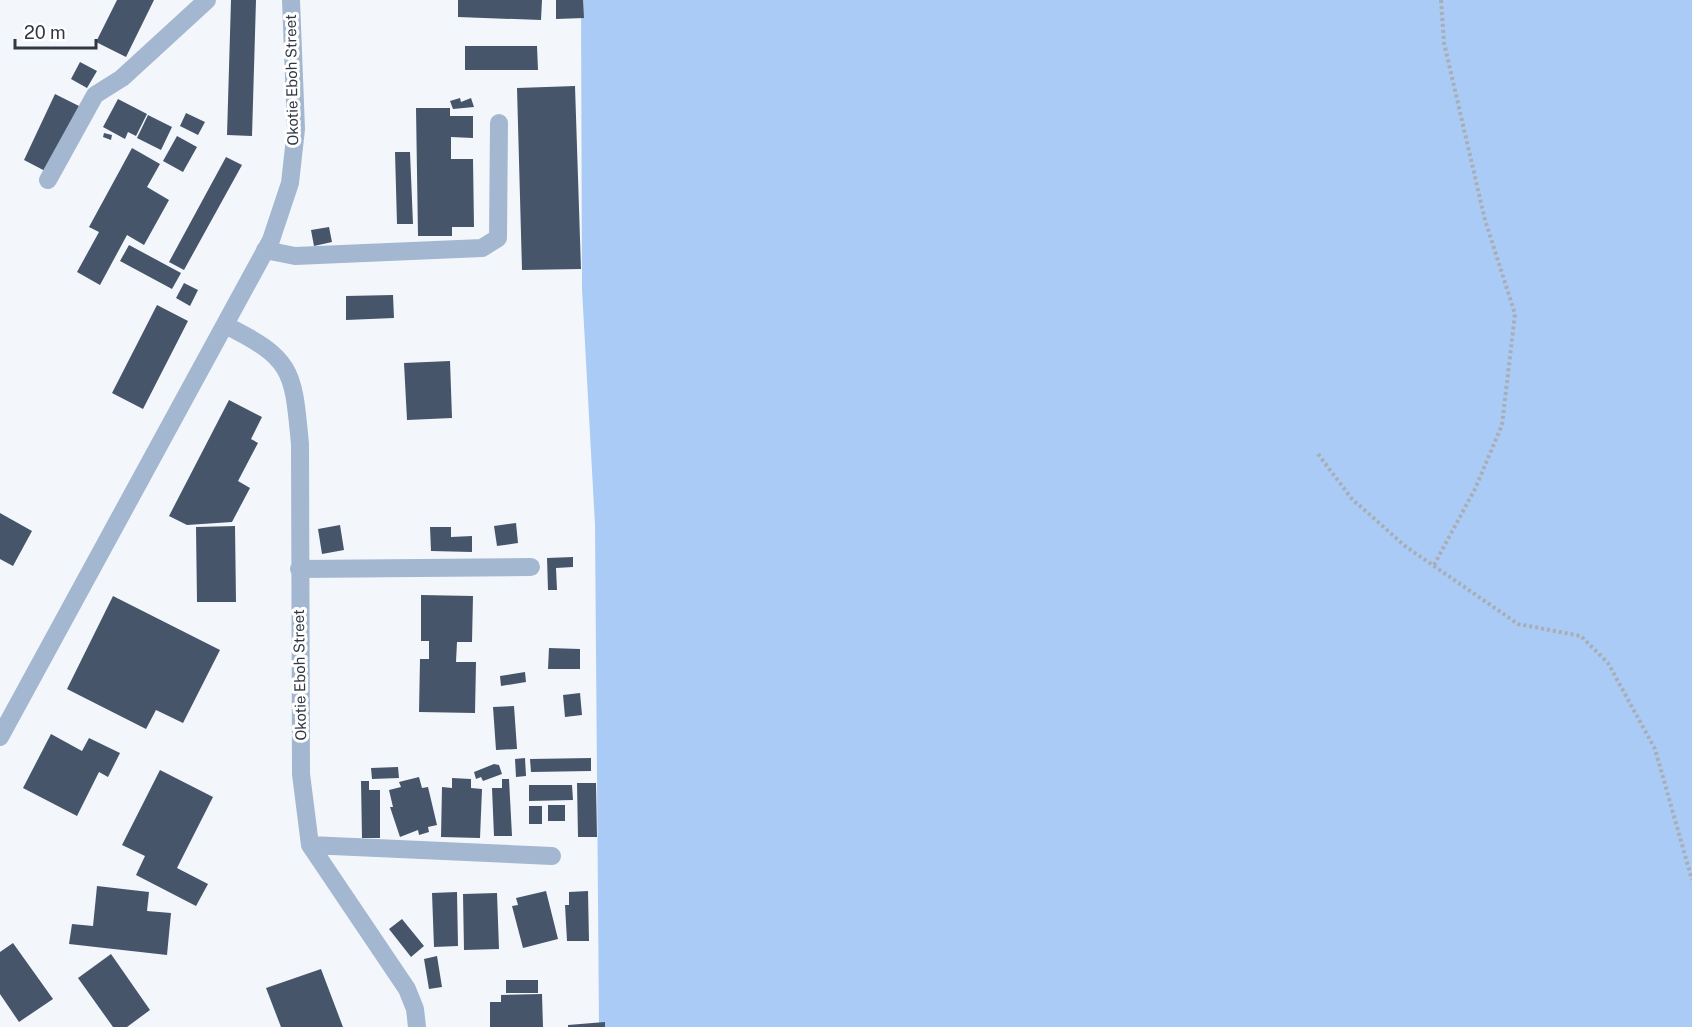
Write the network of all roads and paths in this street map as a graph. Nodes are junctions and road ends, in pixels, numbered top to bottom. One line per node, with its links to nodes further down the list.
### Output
1 (207, 0): 5 (street)
2 (291, 0): 6 (street, Okotie Eboh Street)
3 (1440, 0): 9 (path)
4 (499, 123): 6 (street)
5 (48, 180)
6 (265, 250): 7 (street, Okotie Eboh Street)
7 (225, 326): 11 (street, Okotie Eboh Street); 12 (street, Okotie Eboh Street)
8 (1318, 454): 9 (path)
9 (1434, 566): 15 (path)
10 (531, 567): 11 (street)
11 (298, 569): 13 (street, Okotie Eboh Street)
12 (0, 737)
13 (310, 845): 14 (street); 16 (street, Okotie Eboh Street)
14 (552, 856)
15 (1692, 880)
16 (417, 1027)

